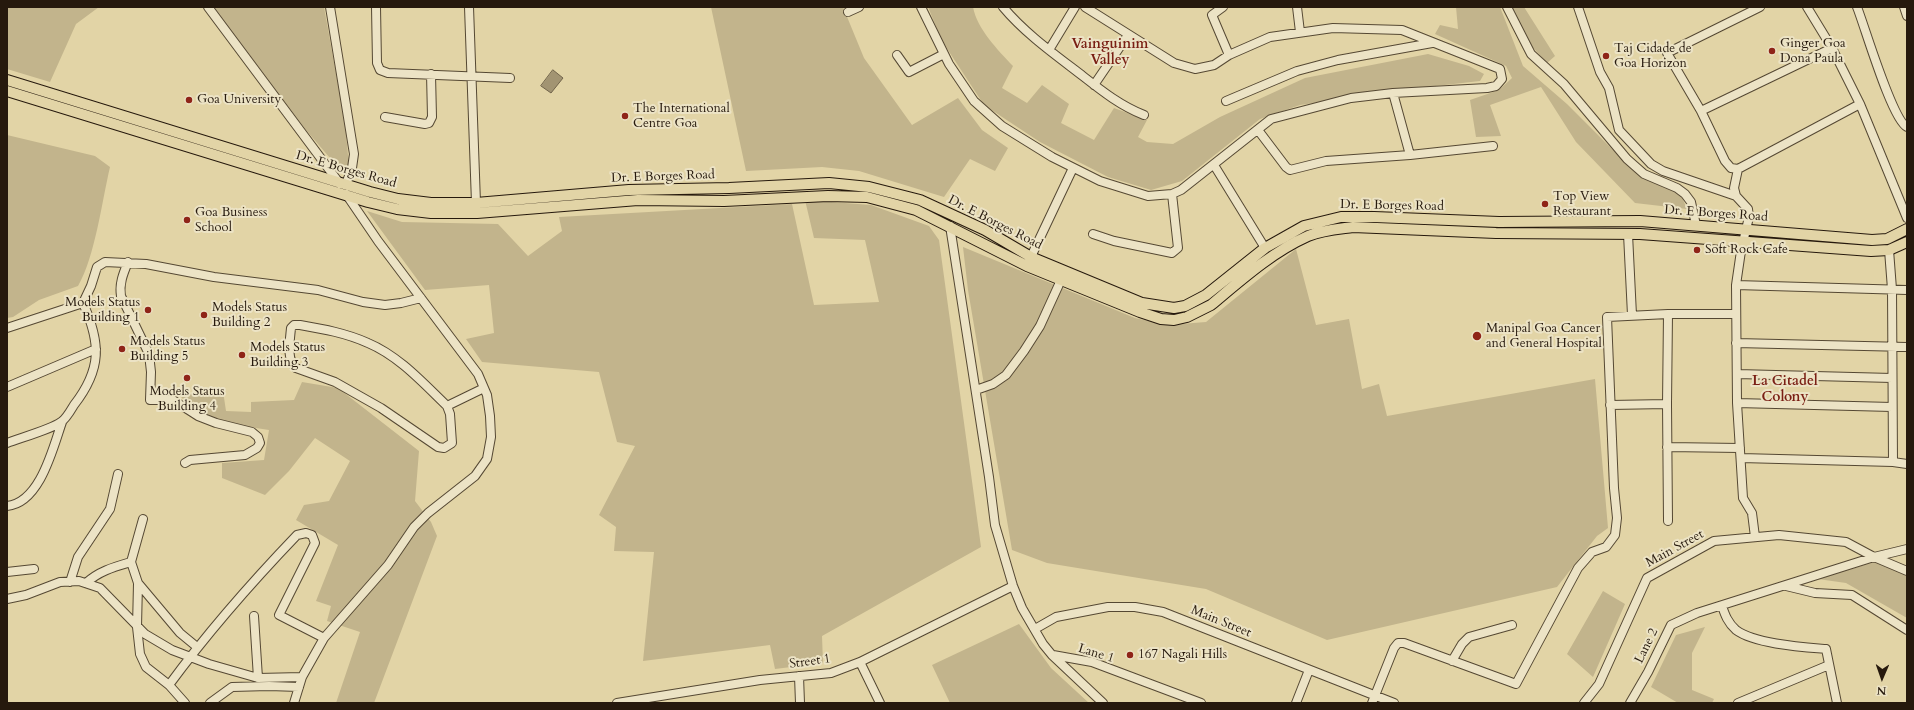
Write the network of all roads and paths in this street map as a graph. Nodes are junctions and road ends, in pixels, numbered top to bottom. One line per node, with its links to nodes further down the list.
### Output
1 (208, 7): 47 (street)
2 (330, 7): 47 (street)
3 (376, 7): 28 (street)
4 (469, 7): 29 (street)
5 (860, 7): 18 (street)
6 (921, 7): 25 (street)
7 (1003, 7): 24 (street)
8 (1075, 7): 24 (street)
9 (1085, 7): 21 (street)
10 (1223, 7): 26 (street)
11 (1297, 7): 20 (street)
12 (1507, 7): 53 (street)
13 (1578, 7): 50 (street)
14 (1760, 7): 37 (street)
15 (1806, 7): 23 (street)
16 (1858, 7): 40 (street)
17 (1904, 7): 19 (street)
18 (848, 12)
19 (1907, 16)
20 (1300, 32): 22 (street); 26 (street)
21 (1128, 35): 26 (street); 32 (street)
22 (1433, 42): 34 (street); 35 (street)
23 (1832, 48): 36 (street); 37 (street)
24 (1049, 50): 32 (street)
25 (944, 54): 27 (street); 45 (street)
26 (1229, 54)
27 (897, 55)
28 (431, 74): 29 (street); 39 (street)
29 (473, 76): 30 (street); 51 (street)
30 (510, 78)
31 (7, 80): 47 (main road, Dr. E Borges Road)
32 (1094, 85): 38 (street)
33 (7, 91): 49 (main road, Dr. E Borges Road)
34 (1393, 93): 41 (street); 43 (street)
35 (1226, 101)
36 (1860, 104): 46 (street); 52 (street)
37 (1701, 111): 46 (street)
38 (1144, 115)
39 (385, 117)
40 (1907, 127)
41 (1258, 130): 43 (street); 44 (street)
42 (1493, 146): 43 (street)
43 (1410, 155)
44 (1214, 165): 48 (street); 61 (street)
45 (1073, 168): 48 (street); 63 (street)
46 (1738, 169): 50 (street)
47 (342, 183): 49 (street); 51 (main road, Dr. E Borges Road)
48 (1172, 194): 57 (street)
49 (347, 196): 54 (main road, Dr. E Borges Road); 69 (street)
50 (1736, 196): 55 (street)
51 (476, 203): 63 (main road, Dr. E Borges Road)
52 (1907, 218)
53 (1696, 225): 55 (main road, Dr. E Borges Road); 61 (main road, Dr. E Borges Road)
54 (950, 226): 63 (main road, Dr. E Borges Road); 83 (street)
55 (1746, 228): 56 (main road, Dr. E Borges Road); 59 (street)
56 (1907, 229)
57 (1093, 234)
58 (1628, 234): 59 (main road, Dr. E Borges Road); 65 (main road, Dr. E Borges Road); 73 (street)
59 (1744, 241): 62 (main road, Dr. E Borges Road); 66 (street)
60 (1907, 242): 62 (main road, Dr. E Borges Road)
61 (1265, 248): 63 (main road, Dr. E Borges Road)
62 (1888, 250): 67 (street)
63 (1029, 261): 65 (main road, Dr. E Borges Road)
64 (128, 262): 69 (street); 70 (street); 95 (street)
65 (1061, 280): 83 (street)
66 (1736, 284): 67 (street); 72 (street)
67 (1892, 289): 68 (street); 76 (street)
68 (1907, 290)
69 (421, 298): 82 (street)
70 (83, 303): 74 (street); 78 (street)
71 (1668, 314): 72 (street); 73 (street); 86 (street)
72 (1735, 314): 75 (street)
73 (1632, 316): 85 (street)
74 (7, 328)
75 (1736, 343): 76 (street); 79 (street)
76 (1892, 347): 77 (street); 80 (street)
77 (1907, 347)
78 (96, 349): 81 (street); 89 (street)
79 (1737, 374): 80 (street); 84 (street)
80 (1892, 378): 88 (street)
81 (7, 387)
82 (484, 388): 87 (street); 120 (street)
83 (976, 390): 111 (street)
84 (1737, 403): 88 (street); 92 (street)
85 (1610, 404): 86 (street); 124 (street)
86 (1667, 404): 91 (street)
87 (447, 406): 87 (street)
88 (1892, 407): 94 (street)
89 (62, 422): 90 (street); 98 (street)
90 (7, 443)
91 (1667, 447): 92 (street); 100 (street)
92 (1740, 448): 93 (street)
93 (1741, 458): 94 (street); 101 (street)
94 (1893, 462): 96 (street)
95 (184, 464)
96 (1907, 464)
97 (118, 474): 108 (street)
98 (7, 506)
99 (143, 519): 104 (street)
100 (1668, 521)
101 (1755, 537): 103 (street, Main Street); 144 (street, Main Street)
102 (1907, 549): 103 (street, Lane 2)
103 (1874, 558): 106 (street, Main Street); 112 (street, Lane 2)
104 (131, 562): 109 (street); 110 (street)
105 (34, 569): 107 (street)
106 (1907, 571)
107 (7, 572)
108 (70, 582): 109 (street); 113 (street)
109 (86, 583): 117 (street)
110 (138, 583): 117 (street); 121 (street)
111 (1013, 586): 118 (street); 125 (street, Street 1)
112 (1786, 586): 114 (street, Lane 2); 119 (street)
113 (7, 599)
114 (1722, 606): 126 (street); 145 (street, Lane 2)
115 (254, 616): 130 (street)
116 (1512, 625): 124 (street)
117 (137, 627): 123 (street); 131 (street)
118 (1035, 629): 122 (street); 127 (street, Main Street)
119 (1907, 630)
120 (324, 638): 121 (street); 129 (street)
121 (198, 648): 123 (street)
122 (1052, 655): 140 (street); 141 (street, Lane 1)
123 (190, 657): 130 (street); 131 (street)
124 (1452, 660): 133 (street)
125 (860, 662): 128 (street, Street 1); 139 (street)
126 (1829, 665): 146 (street); 147 (street)
127 (1309, 670): 133 (street, Main Street); 142 (street)
128 (799, 676): 137 (street, Street 1); 138 (street)
129 (302, 677): 130 (street); 132 (street)
130 (258, 678)
131 (169, 685): 134 (street)
132 (299, 687): 135 (street); 136 (street)
133 (1374, 699): 143 (street, Main Street)
134 (185, 703)
135 (210, 703)
136 (294, 703)
137 (617, 703)
138 (800, 703)
139 (880, 703)
140 (1103, 703)
141 (1201, 703)
142 (1296, 703)
143 (1394, 703)
144 (1584, 703)
145 (1630, 703)
146 (1738, 703)
147 (1837, 703)

